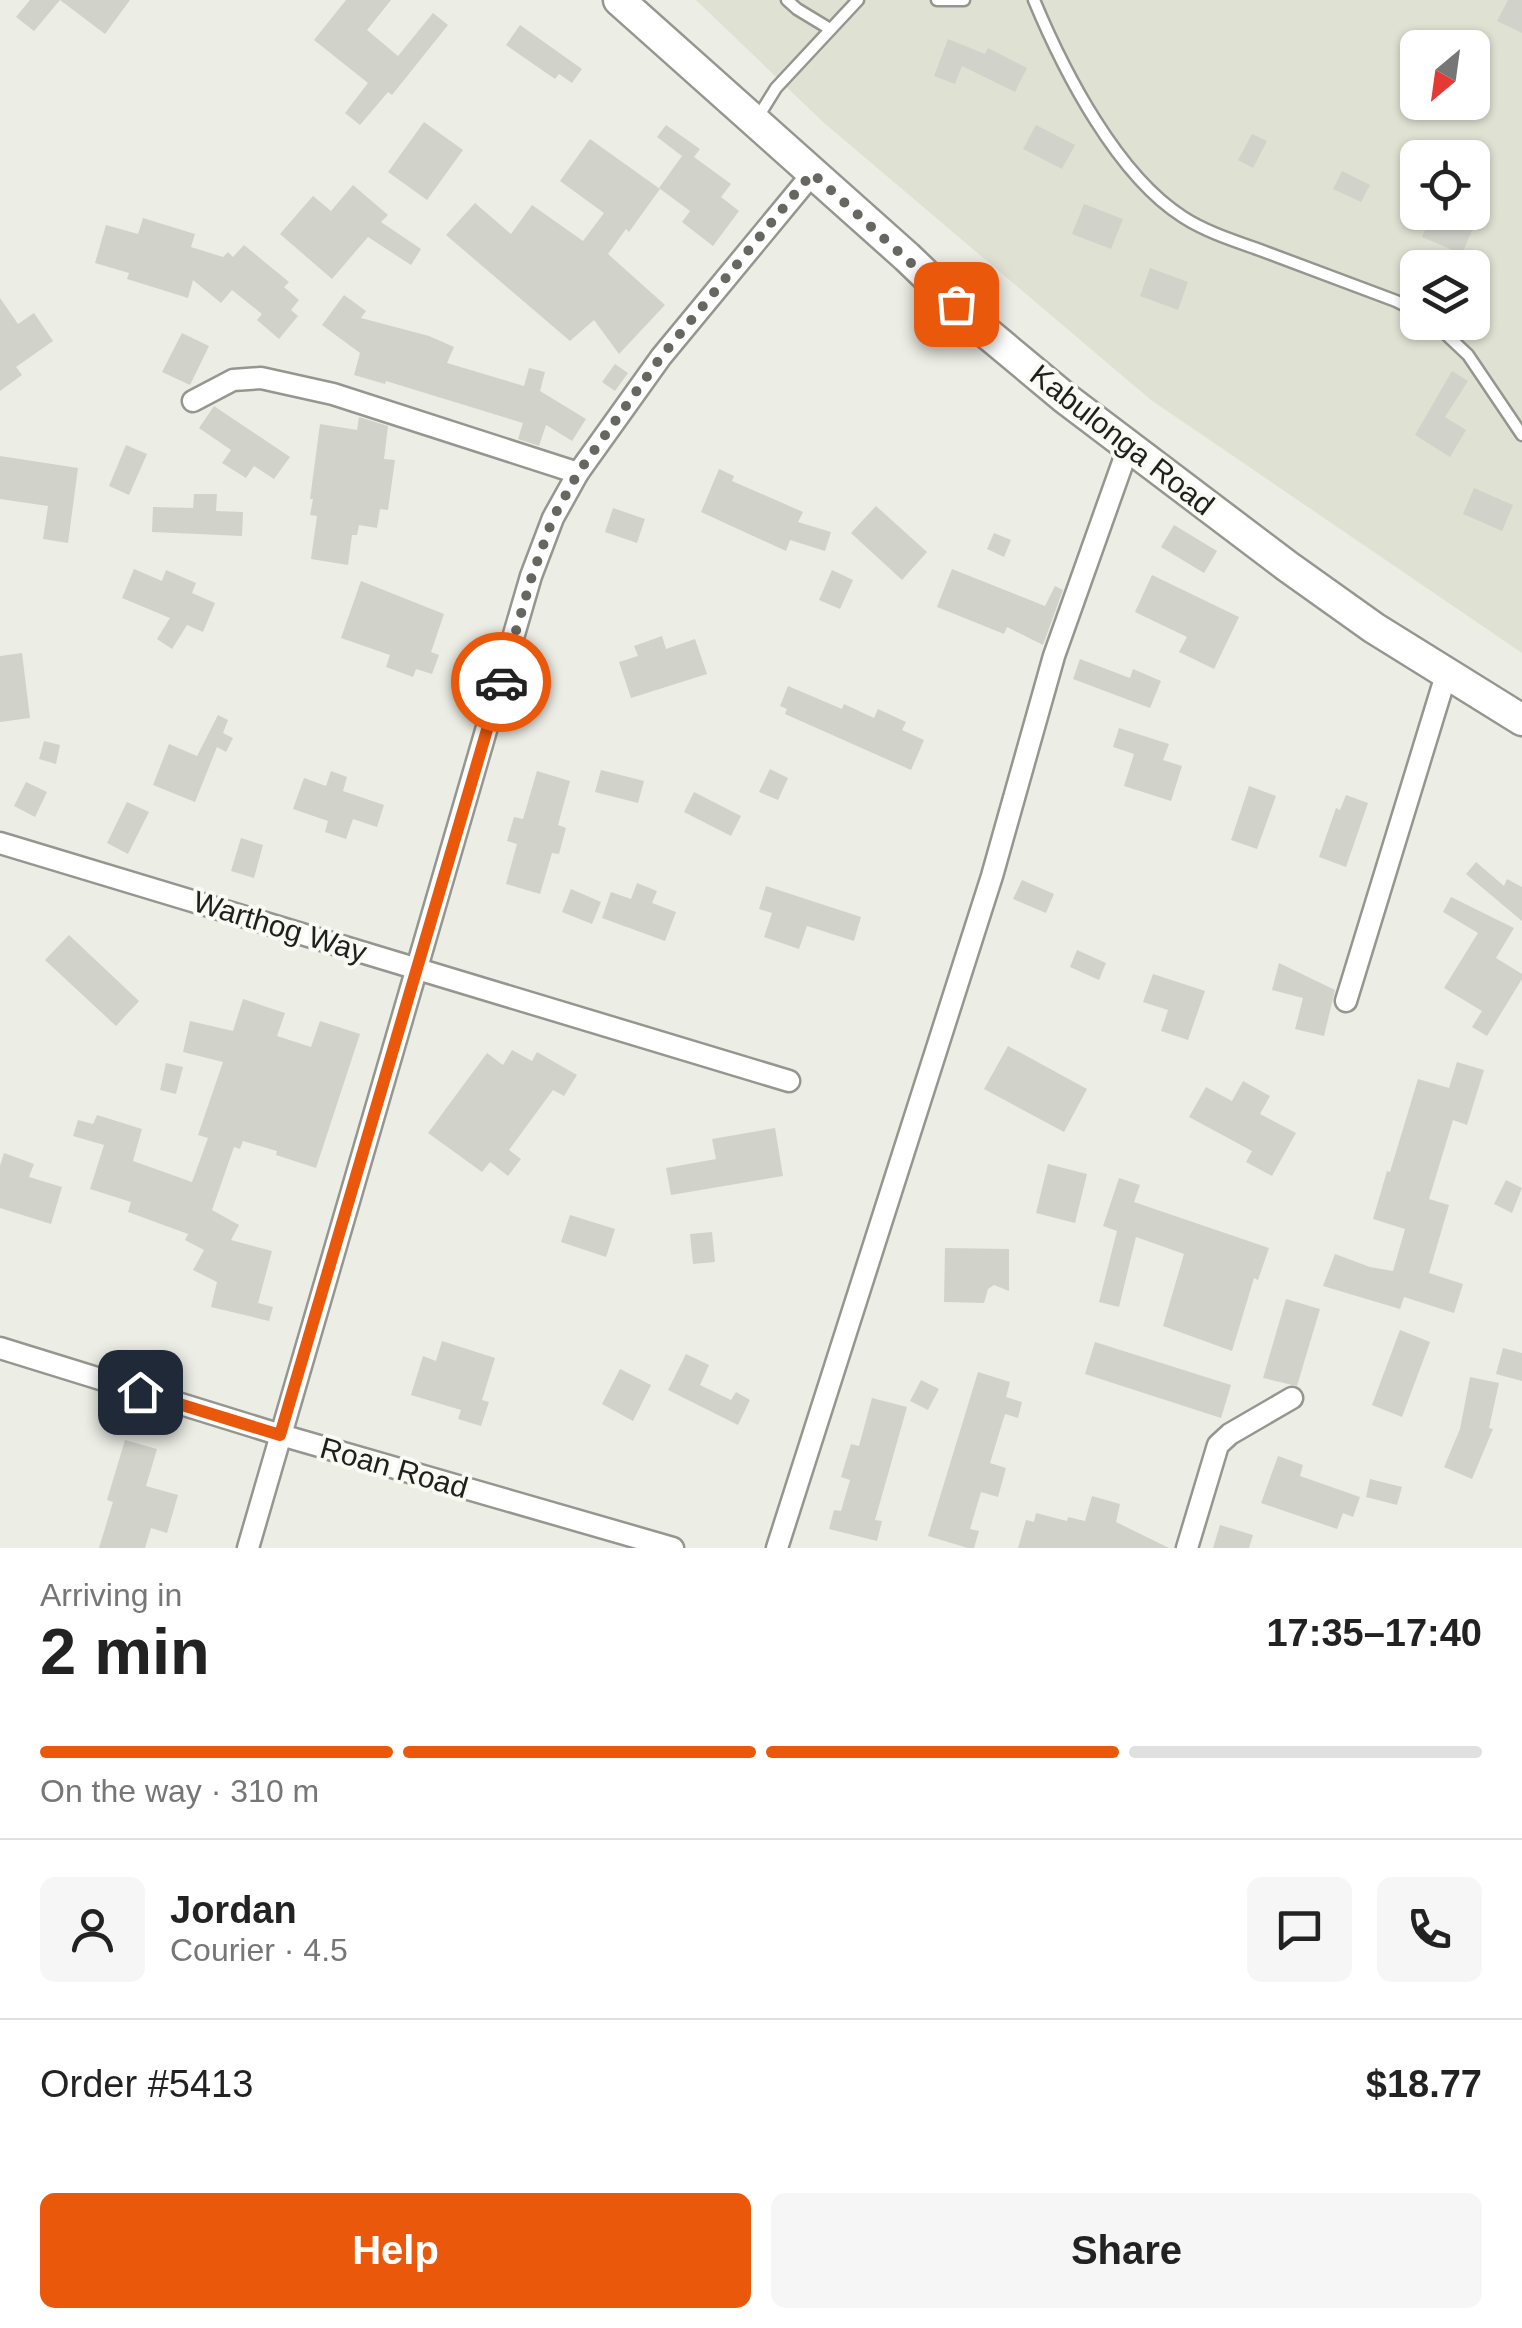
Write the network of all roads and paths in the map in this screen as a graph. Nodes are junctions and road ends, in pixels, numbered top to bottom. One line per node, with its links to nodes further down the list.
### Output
1 (619, 0): 8 (main road, Kabulonga Road)
2 (787, 0): 7 (lane)
3 (937, 0): 4 (lane)
4 (964, 0)
5 (1034, 0): 10 (lane)
6 (859, 1): 7 (lane)
7 (830, 29): 8 (lane)
8 (755, 121): 9 (main road, Kabulonga Road)
9 (812, 173): 14 (main road, Kabulonga Road); 15 (street)
10 (1400, 303)
11 (1452, 340): 13 (lane)
12 (193, 400): 15 (street)
13 (1522, 435)
14 (1128, 448): 16 (main road, Kabulonga Road); 27 (street)
15 (578, 473): 19 (street)
16 (1446, 675): 17 (main road, Kabulonga Road); 20 (street)
17 (1522, 720)
18 (0, 843): 19 (street, Warthog Way)
19 (417, 969): 21 (street, Warthog Way); 24 (street)
20 (1346, 1002)
21 (790, 1081)
22 (0, 1348): 24 (street, Roan Road)
23 (1292, 1398): 28 (street)
24 (280, 1435): 25 (street); 26 (street, Roan Road)
25 (248, 1548)
26 (674, 1548)
27 (777, 1548)
28 (1187, 1548)

